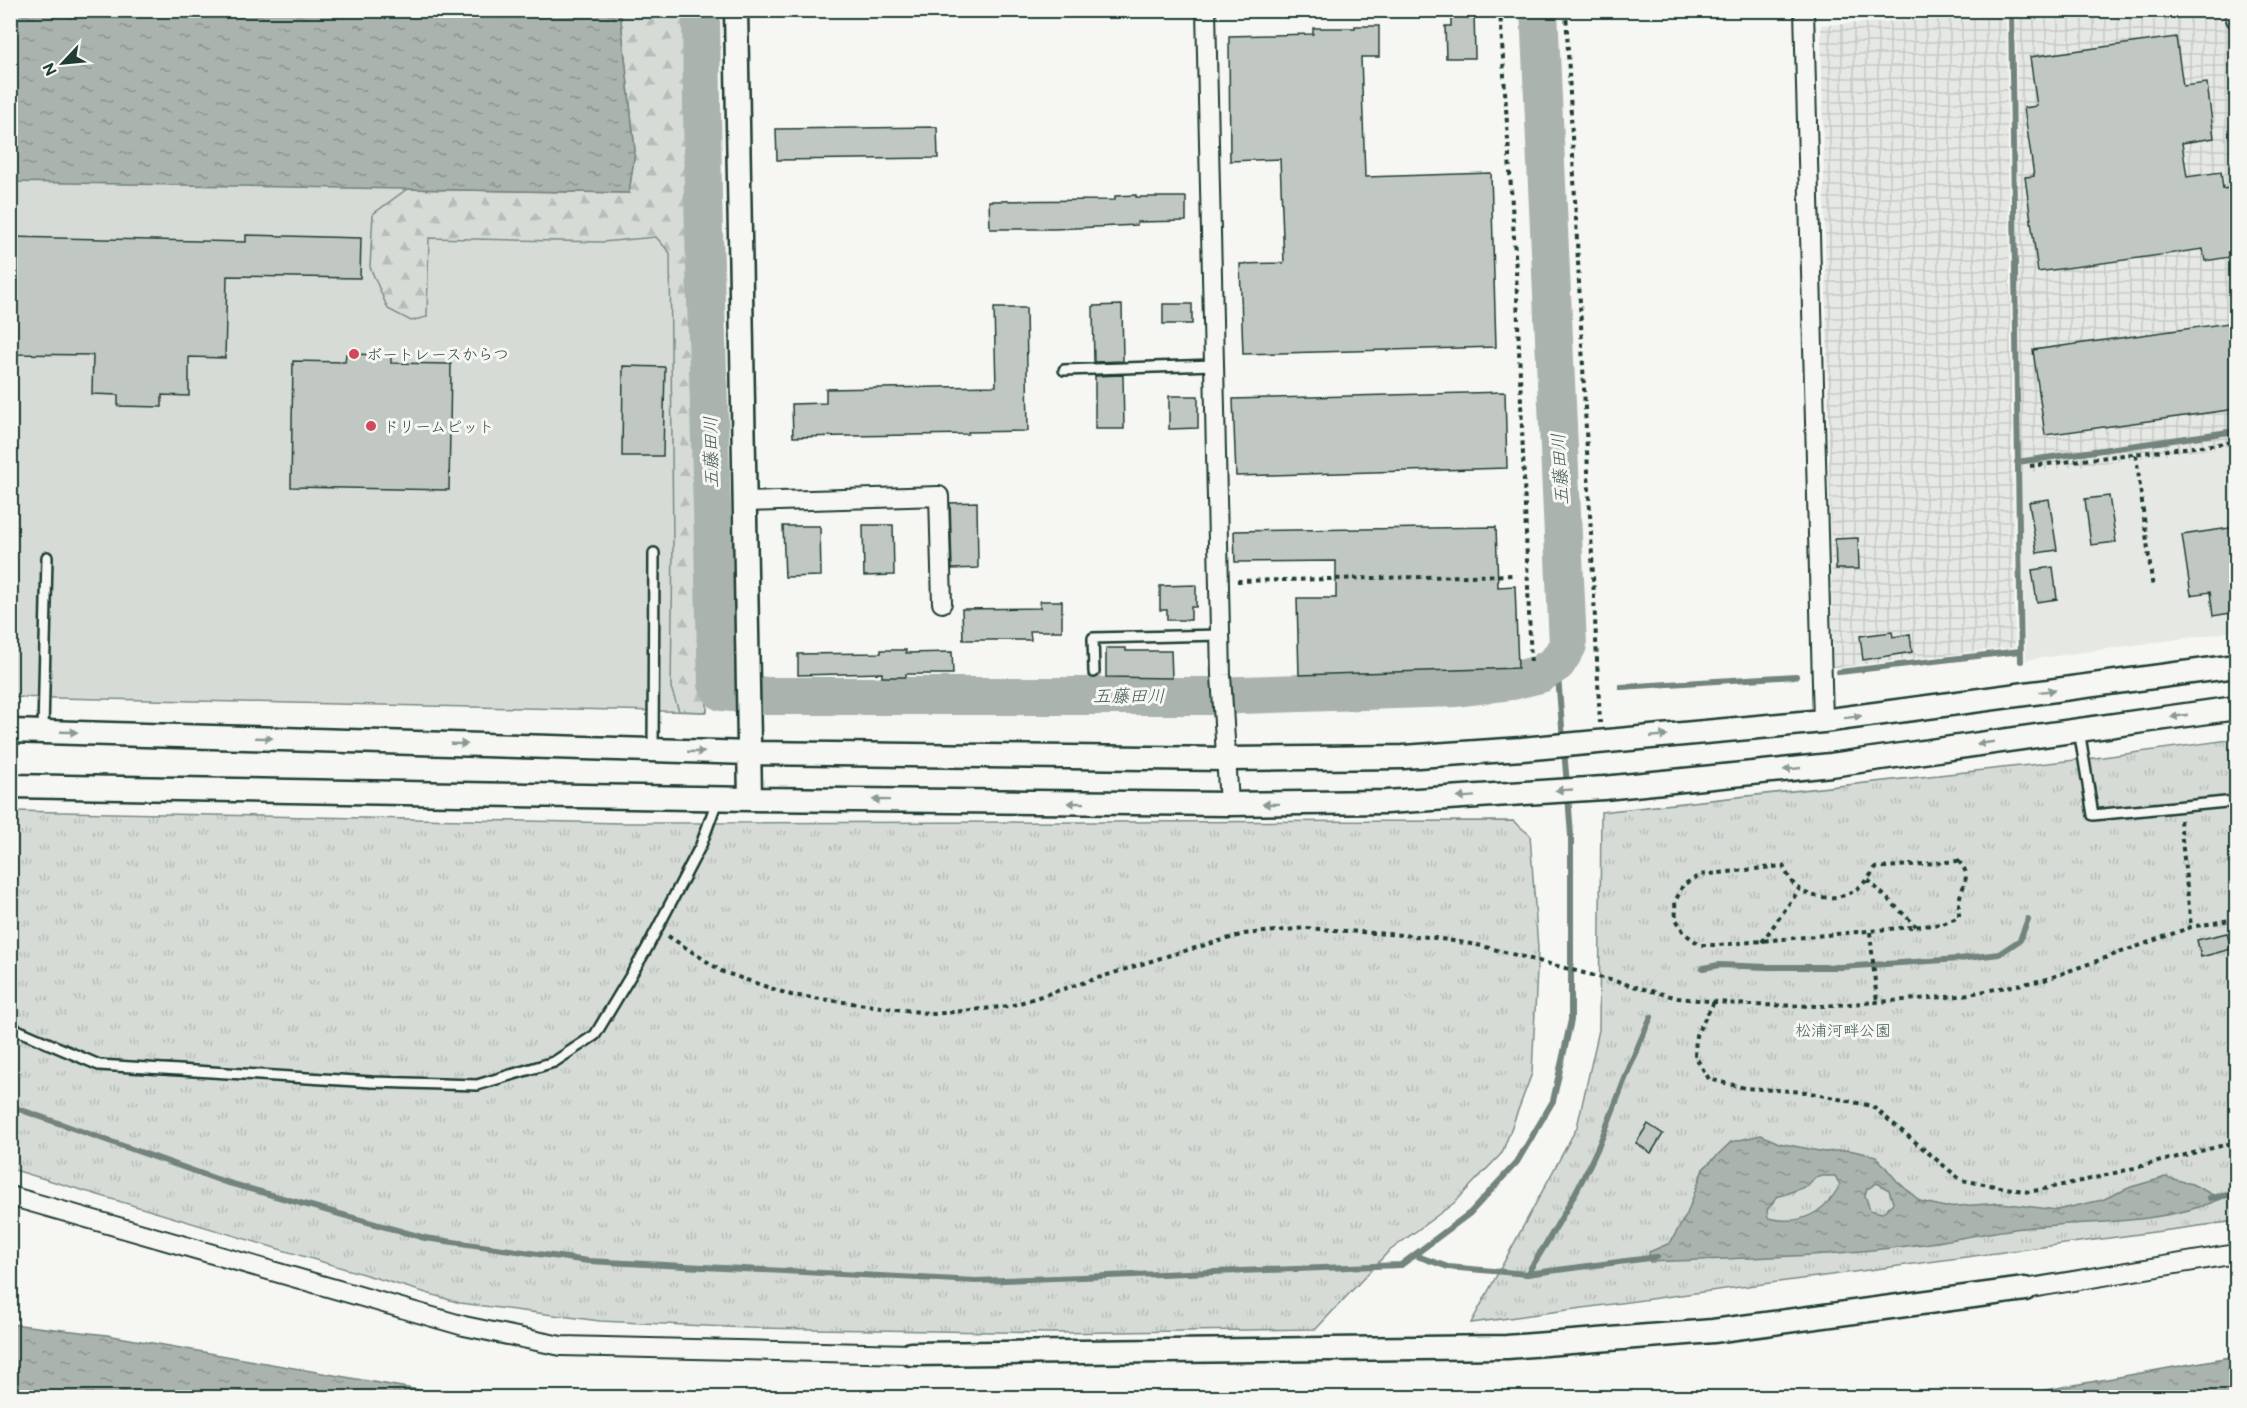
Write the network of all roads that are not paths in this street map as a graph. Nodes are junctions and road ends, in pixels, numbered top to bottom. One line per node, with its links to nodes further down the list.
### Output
1 (736, 10): 9 (street)
2 (1213, 10): 5 (street)
3 (1804, 10): 17 (street)
4 (2235, 10): 6 (street)
5 (1206, 11): 7 (street)
6 (2236, 19)
7 (1214, 365): 8 (lane); 13 (street)
8 (1064, 370)
9 (745, 502): 12 (street); 22 (street)
10 (654, 553): 21 (lane)
11 (47, 557): 20 (lane)
12 (942, 603)
13 (1220, 635): 15 (lane); 23 (street)
14 (2236, 666): 17 (street, one-way to 14)
15 (1094, 672)
16 (2236, 708): 18 (street, one-way to 18)
17 (1823, 721): 23 (street, one-way to 17)
18 (2079, 730): 27 (lane); 28 (street, one-way to 28)
19 (10, 731): 20 (street)
20 (43, 731): 21 (street, one-way to 21)
21 (653, 750): 22 (street, one-way to 22)
22 (750, 753): 23 (street); 26 (street)
23 (1226, 759): 28 (street)
24 (10, 786): 25 (street)
25 (717, 798): 26 (street); 29 (lane)
26 (750, 799): 28 (street, one-way to 26)
27 (2236, 801)
28 (1229, 804)
29 (10, 1028)
30 (10, 1196): 33 (street)
31 (2236, 1254): 32 (street)
32 (2025, 1288): 33 (street)
33 (911, 1354)

